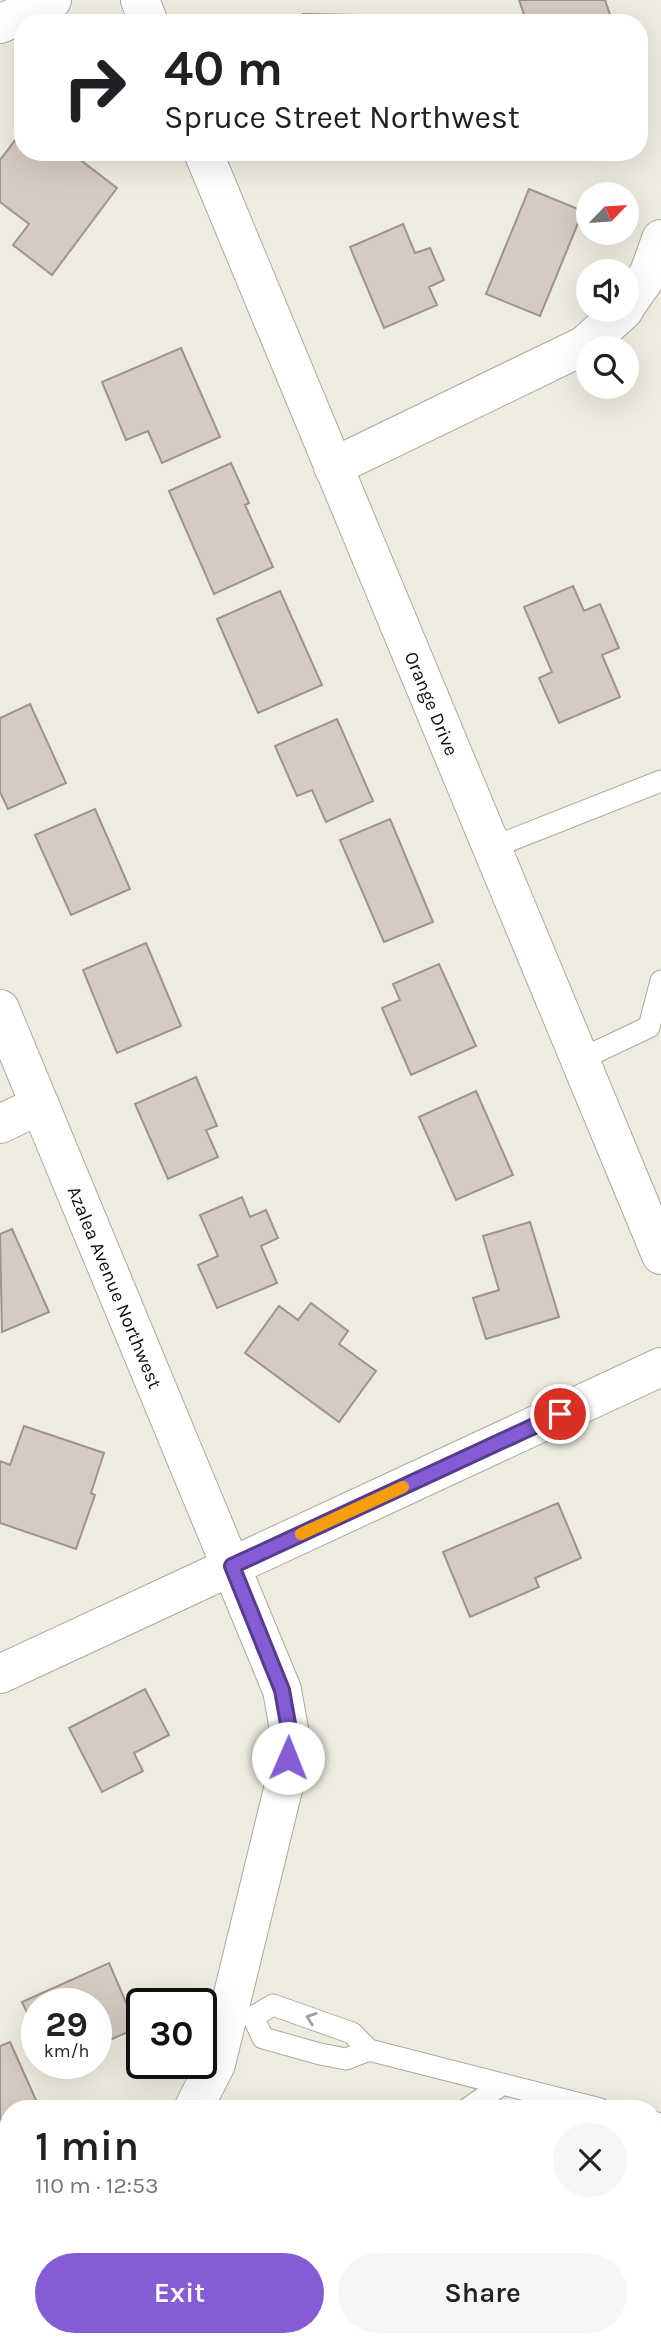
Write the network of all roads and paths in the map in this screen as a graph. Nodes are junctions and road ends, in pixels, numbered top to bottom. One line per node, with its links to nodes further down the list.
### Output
1 (52, 0): 2 (street)
2 (22, 14)
3 (207, 161): 7 (street, Orange Drive)
4 (661, 239): 5 (street)
5 (639, 288)
6 (610, 322): 7 (street)
7 (333, 467): 9 (street, Orange Drive)
8 (661, 781): 9 (lane)
9 (491, 848): 13 (street, Orange Drive)
10 (661, 981): 12 (lane)
11 (0, 1009): 14 (street, Azalea Avenue Northwest)
12 (655, 1028): 13 (lane)
13 (579, 1060): 16 (street, Orange Drive)
14 (40, 1105): 15 (street); 18 (street, Azalea Avenue Northwest)
15 (0, 1124)
16 (661, 1255)
17 (661, 1367): 18 (street)
18 (232, 1566): 19 (street); 20 (street, Azalea Avenue Northwest)
19 (0, 1674)
20 (241, 2015): 21 (lane, one-way to 20); 21 (lane); 23 (street, Azalea Avenue Northwest)
21 (369, 2050): 22 (lane)
22 (503, 2084): 24 (lane); 25 (lane)
23 (198, 2100)
24 (481, 2100)
25 (565, 2100)

